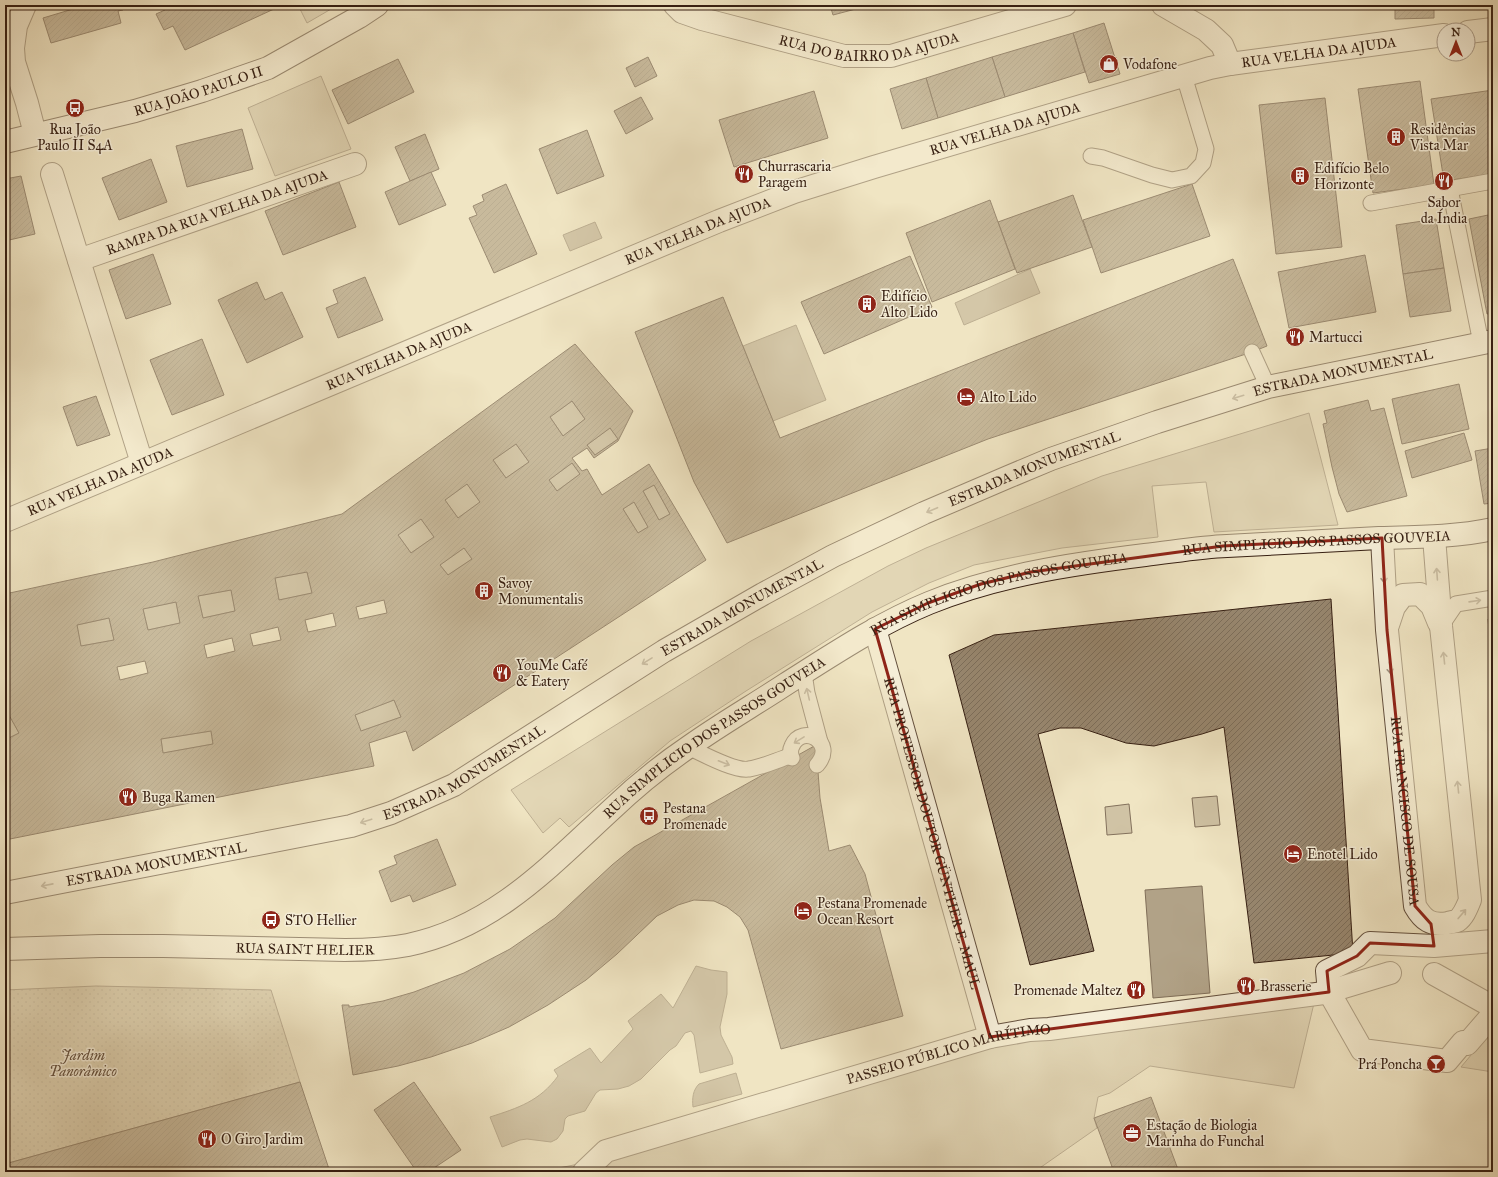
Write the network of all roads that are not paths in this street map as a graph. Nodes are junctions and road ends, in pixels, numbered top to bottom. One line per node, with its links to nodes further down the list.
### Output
1 (25, 5): 11 (street)
2 (377, 5): 11 (street, RUA JOÃO PAULO II)
3 (676, 5): 4 (street, RUA DO BAIRRO DA AJUDA)
4 (1065, 5)
5 (1163, 5): 9 (street)
6 (1493, 29): 7 (street)
7 (1476, 31)
8 (1436, 36): 9 (street, RUA VELHA DA AJUDA)
9 (1230, 64): 10 (street, RUA VELHA DA AJUDA)
10 (1184, 76): 13 (lane); 23 (street, RUA VELHA DA AJUDA)
11 (35, 134): 12 (street, RUA JOÃO PAULO II)
12 (5, 142)
13 (1090, 156)
14 (355, 164): 19 (street, RAMPA DA RUA VELHA DA AJUDA)
15 (52, 174): 19 (street)
16 (1493, 181): 17 (lane)
17 (1450, 189): 18 (lane); 20 (lane)
18 (1371, 203)
19 (79, 260): 23 (street)
20 (1487, 342): 22 (street, ESTRADA MONUMENTAL)
21 (1252, 352): 22 (lane)
22 (1268, 387): 37 (street, ESTRADA MONUMENTAL, one-way to 37)
23 (142, 463): 24 (street, RUA VELHA DA AJUDA)
24 (5, 520)
25 (1493, 529): 26 (street, RUA SIMPLICIO DOS PASSOS GOUVEIA)
26 (1434, 536): 27 (street, RUA SIMPLICIO DOS PASSOS GOUVEIA); 29 (street, RUA FRANCISCO DE SOUSA, one-way to 26)
27 (1382, 538): 30 (street, RUA SIMPLICIO DOS PASSOS GOUVEIA); 31 (street, RUA FRANCISCO DE SOUSA, one-way to 31)
28 (1493, 598): 29 (lane, one-way to 28)
29 (1441, 626): 31 (street, RUA FRANCISCO DE SOUSA); 38 (street, RUA FRANCISCO DE SOUSA, one-way to 29)
30 (876, 629): 32 (street, RUA SIMPLICIO DOS PASSOS GOUVEIA); 47 (street, RUA PROFESSOR DOUTOR GÜNTHER E. MAUL)
31 (1386, 630): 38 (street, RUA FRANCISCO DE SOUSA, one-way to 38)
32 (804, 673): 33 (lane, one-way to 32); 34 (street, RUA SIMPLICIO DOS PASSOS GOUVEIA)
33 (820, 742): 34 (lane); 35 (lane)
34 (688, 747): 36 (street, RUA SIMPLICIO DOS PASSOS GOUVEIA)
35 (817, 766)
36 (575, 845): 41 (street, RUA SAINT HELIER)
37 (5, 893)
38 (1431, 924): 40 (street)
39 (1493, 940): 40 (street)
40 (1434, 946): 44 (street)
41 (5, 949)
42 (1390, 973): 44 (street, PASSEIO PÚBLICO MARÍTIMO)
43 (1434, 974): 45 (street)
44 (1329, 992): 46 (street); 47 (street, PASSEIO PÚBLICO MARÍTIMO)
45 (1493, 1007)
46 (1493, 1014)
47 (990, 1037): 48 (street, PASSEIO PÚBLICO MARÍTIMO)
48 (584, 1172)

